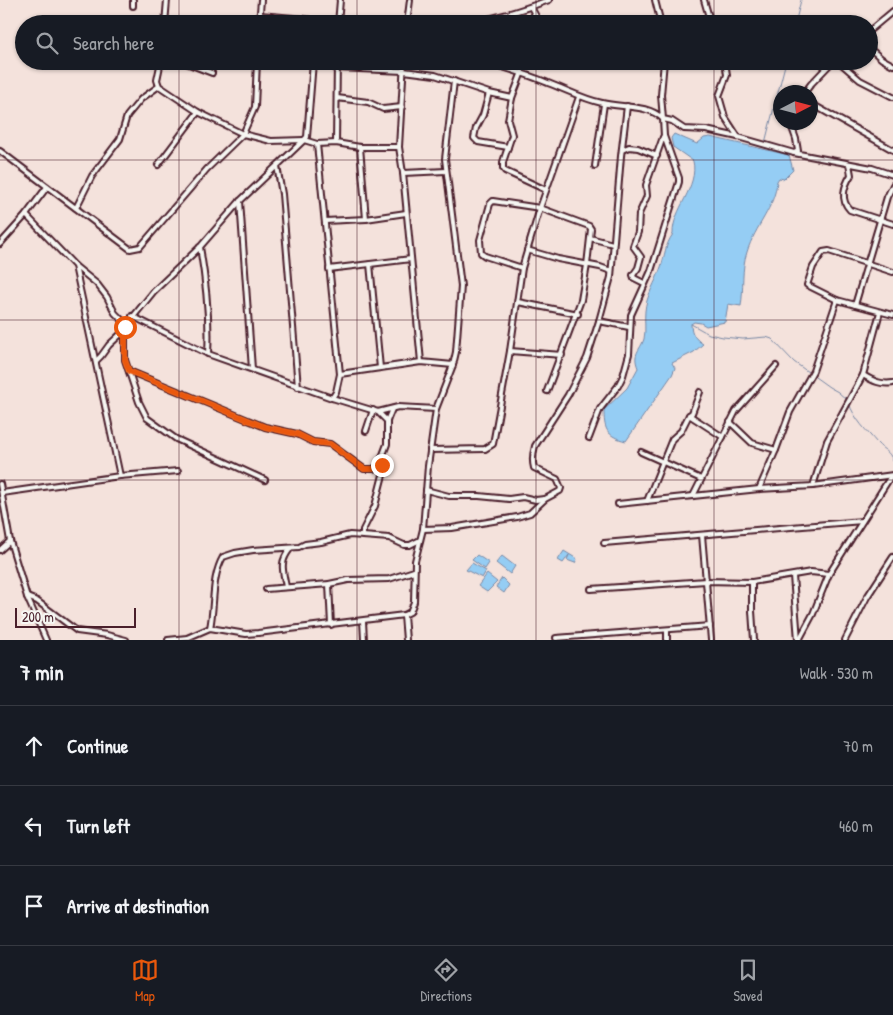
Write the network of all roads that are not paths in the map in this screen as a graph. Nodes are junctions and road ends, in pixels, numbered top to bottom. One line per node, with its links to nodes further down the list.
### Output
1 (134, 0): 9 (street)
2 (167, 0): 12 (street)
3 (261, 0): 13 (street)
4 (340, 0): 14 (street)
5 (410, 0): 15 (street)
6 (549, 0): 10 (street)
7 (655, 0): 18 (street)
8 (704, 0): 19 (street)
9 (133, 6)
10 (531, 7): 16 (street); 17 (street)
11 (893, 12): 20 (street)
12 (165, 15)
13 (260, 15)
14 (339, 15)
15 (408, 15)
16 (501, 15)
17 (535, 15)
18 (659, 15)
19 (709, 15)
20 (878, 24)
21 (878, 56): 22 (street)
22 (893, 64)
23 (159, 70): 39 (street)
24 (204, 70): 36 (street)
25 (257, 70): 52 (street)
26 (312, 70): 55 (street)
27 (337, 70): 43 (street)
28 (382, 70): 34 (street)
29 (515, 70): 35 (street)
30 (663, 70): 50 (street)
31 (727, 70): 54 (street)
32 (824, 70): 38 (street)
33 (848, 70): 42 (street)
34 (404, 71): 37 (street); 47 (street)
35 (522, 72): 41 (street); 44 (street)
36 (212, 73)
37 (454, 81): 40 (street); 70 (street)
38 (809, 85)
39 (159, 86): 49 (street); 77 (street)
40 (489, 93): 44 (street); 60 (street)
41 (579, 97): 45 (street); 75 (street)
42 (893, 97)
43 (337, 98): 47 (street); 56 (street)
44 (512, 98): 60 (street)
45 (604, 104): 46 (street); 69 (street)
46 (627, 106): 50 (street); 61 (street)
47 (402, 107): 59 (street)
48 (818, 107): 62 (street)
49 (198, 112): 52 (street); 67 (street)
50 (664, 119): 53 (street); 54 (street)
51 (793, 130): 64 (street)
52 (243, 134): 55 (street); 77 (street)
53 (664, 136): 65 (street); 99 (street)
54 (738, 137): 64 (street)
55 (304, 140): 57 (street); 68 (street)
56 (336, 143): 57 (street); 58 (street)
57 (317, 144): 83 (street)
58 (360, 147): 59 (street); 81 (street)
59 (399, 147): 71 (street)
60 (508, 147): 75 (street)
61 (622, 150): 65 (street); 87 (street)
62 (893, 150)
63 (0, 151): 74 (street)
64 (794, 153): 66 (street)
65 (657, 156): 99 (street)
66 (849, 164): 72 (street); 82 (street)
67 (158, 165)
68 (277, 166): 76 (street); 124 (street)
69 (595, 166)
70 (446, 171): 71 (street); 116 (street)
71 (403, 173): 79 (street)
72 (893, 175)
73 (893, 184): 82 (street)
74 (47, 187): 77 (street); 80 (street)
75 (546, 190): 78 (street)
76 (240, 201): 88 (street); 119 (street)
77 (76, 208)
78 (540, 208): 85 (street); 89 (street); 95 (street)
79 (406, 213): 81 (street); 90 (street)
80 (26, 215): 86 (street); 94 (street)
81 (366, 219): 83 (street)
82 (880, 220): 84 (street); 91 (street)
83 (325, 221): 96 (street)
84 (893, 224)
85 (590, 238): 87 (street); 93 (street)
86 (0, 244)
87 (613, 244): 97 (street)
88 (200, 247): 105 (street); 112 (street)
89 (527, 250): 93 (street); 95 (street)
90 (411, 259): 92 (street); 115 (street)
91 (867, 263): 98 (street); 100 (street); 102 (street)
92 (370, 264): 96 (street); 118 (street)
93 (588, 265): 97 (street); 104 (street)
94 (75, 266): 108 (street); 114 (street)
95 (522, 268): 101 (street)
96 (329, 269): 121 (street)
97 (611, 271): 107 (street)
98 (893, 272)
99 (644, 283): 109 (street)
100 (837, 300): 102 (street); 138 (street)
101 (518, 302): 104 (street); 111 (street)
102 (855, 305): 103 (street)
103 (880, 312): 106 (street); 122 (street)
104 (578, 314): 113 (street)
105 (132, 316): 108 (street); 112 (street)
106 (893, 316)
107 (599, 321): 109 (street); 153 (street)
108 (126, 324): 110 (street)
109 (630, 327): 135 (street)
110 (125, 330): 114 (street); 120 (street)
111 (510, 351): 113 (street); 137 (street)
112 (208, 354): 119 (street)
113 (562, 355): 125 (street)
114 (96, 361): 144 (street)
115 (421, 362): 116 (street); 118 (street)
116 (453, 364): 129 (street)
117 (776, 366): 133 (street)
118 (380, 368): 121 (street)
119 (252, 369): 124 (street)
120 (129, 371): 141 (street); 146 (street)
121 (340, 374): 127 (street)
122 (863, 375): 123 (street); 148 (street)
123 (893, 383)
124 (298, 388): 127 (street)
125 (547, 391)
126 (700, 392): 131 (street)
127 (332, 398): 130 (street)
128 (392, 409): 129 (street); 130 (street); 132 (street)
129 (436, 409): 137 (street)
130 (376, 411): 132 (street); 134 (street)
131 (689, 415): 136 (street); 140 (street)
132 (387, 421): 141 (street)
133 (730, 422): 136 (street); 138 (street)
134 (366, 431)
135 (589, 438)
136 (722, 438): 145 (street)
137 (430, 450): 150 (street)
138 (776, 450): 149 (street)
139 (641, 452): 140 (street)
140 (662, 462): 145 (street); 154 (street)
141 (382, 465): 158 (street)
142 (178, 471): 144 (street)
143 (892, 475): 148 (street); 156 (street)
144 (120, 476): 151 (street)
145 (701, 479): 152 (street)
146 (265, 480)
147 (0, 484): 151 (street)
148 (813, 486): 149 (street)
149 (758, 489): 152 (street)
150 (426, 490): 153 (street); 157 (street)
151 (2, 493): 163 (street)
152 (693, 496): 154 (street)
153 (545, 499): 157 (street)
154 (647, 501): 155 (street)
155 (618, 504)
156 (862, 521): 160 (street); 169 (street)
157 (423, 529): 162 (street)
158 (363, 530): 159 (street); 161 (street)
159 (350, 535): 161 (street); 165 (street)
160 (702, 535): 164 (street); 171 (street)
161 (364, 536): 162 (street)
162 (420, 540): 168 (street)
163 (10, 541): 166 (street); 177 (street)
164 (604, 543)
165 (290, 548): 174 (street); 182 (street)
166 (0, 550)
167 (893, 557): 197 (street)
168 (414, 571): 173 (street); 178 (street)
169 (828, 574): 170 (street); 196 (street)
170 (793, 576): 172 (street); 196 (street)
171 (706, 582): 172 (street); 176 (street); 181 (street)
172 (752, 582): 195 (street)
173 (329, 584): 174 (street); 180 (street)
174 (286, 586): 175 (street)
175 (266, 589)
176 (592, 589)
177 (27, 597): 187 (street); 188 (street)
178 (404, 615): 179 (street); 191 (street)
179 (363, 621): 180 (street); 190 (street)
180 (331, 625): 182 (street)
181 (710, 626): 183 (street); 194 (street)
182 (210, 628): 189 (street)
183 (667, 630): 184 (street); 193 (street)
184 (624, 633): 186 (street); 192 (street)
185 (556, 638): 186 (street)
186 (584, 638)
187 (46, 640)
188 (126, 640)
189 (168, 640)
190 (364, 640)
191 (406, 640)
192 (625, 640)
193 (668, 640)
194 (711, 640)
195 (754, 640)
196 (798, 640)
197 (845, 640)

